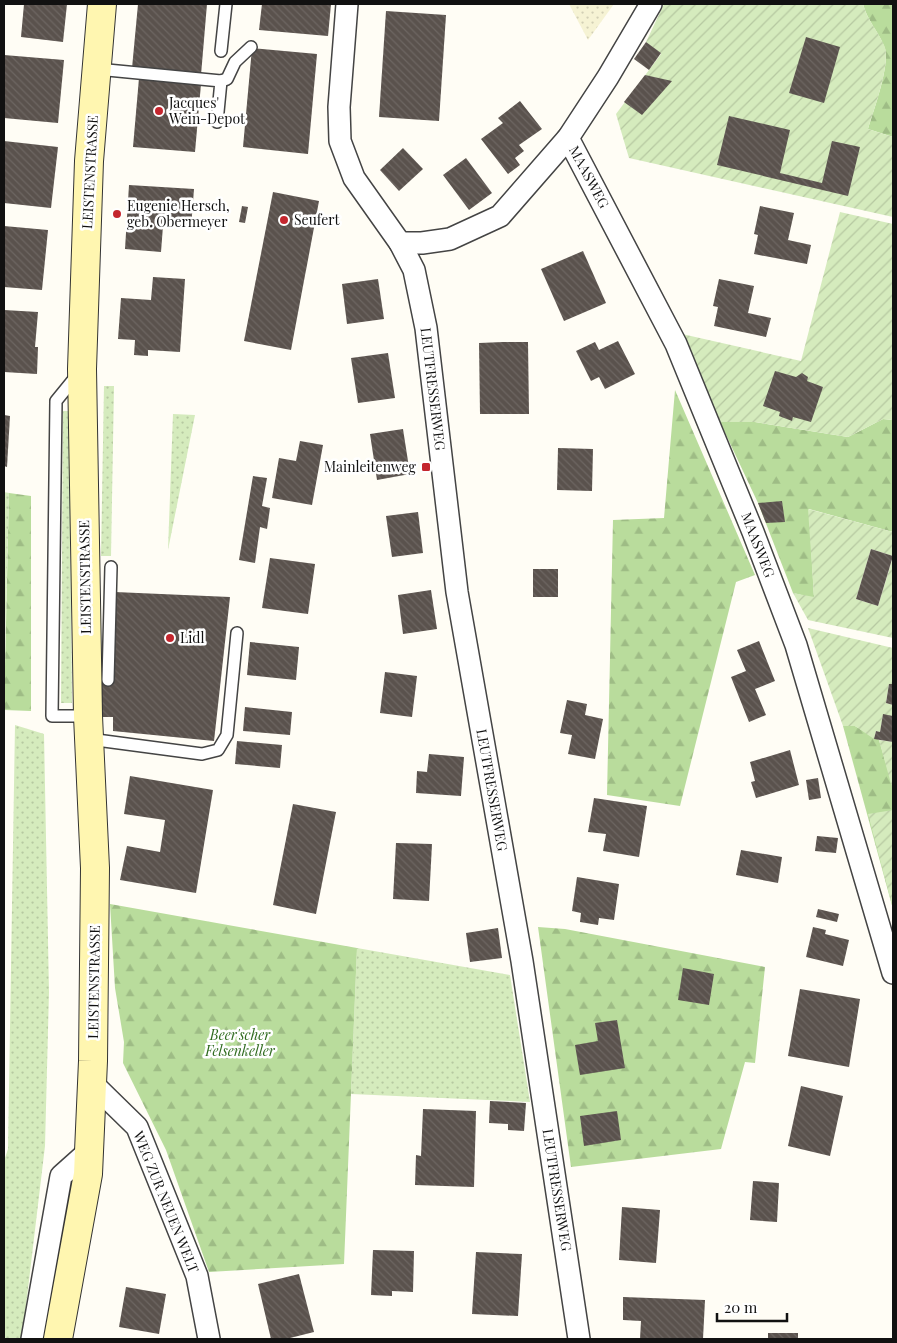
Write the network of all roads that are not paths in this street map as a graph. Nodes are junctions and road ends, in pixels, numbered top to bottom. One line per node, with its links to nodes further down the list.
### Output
1 (102, 4): 7 (main road, LEISTENSTRASSE)
2 (226, 4): 6 (lane)
3 (347, 4): 11 (street, LEUTFRESSERWEG)
4 (651, 4): 10 (street)
5 (251, 47): 8 (lane)
6 (221, 52)
7 (97, 69): 8 (lane); 12 (main road, LEISTENSTRASSE)
8 (221, 81): 9 (lane)
9 (217, 122)
10 (568, 138): 11 (street); 17 (street, MAASWEG)
11 (400, 244): 23 (street, LEUTFRESSERWEG)
12 (82, 369): 16 (main road, LEISTENSTRASSE); 16 (lane)
13 (111, 568): 15 (lane)
14 (236, 633): 16 (lane)
15 (108, 680)
16 (88, 728): 18 (main road, LEISTENSTRASSE)
17 (893, 973)
18 (91, 1082): 19 (main road, LEISTENSTRASSE); 22 (street, WEG ZUR NEUEN WELT)
19 (89, 1151): 20 (street); 21 (main road, LEISTENSTRASSE)
20 (32, 1339)
21 (58, 1339)
22 (209, 1339)
23 (579, 1339)

